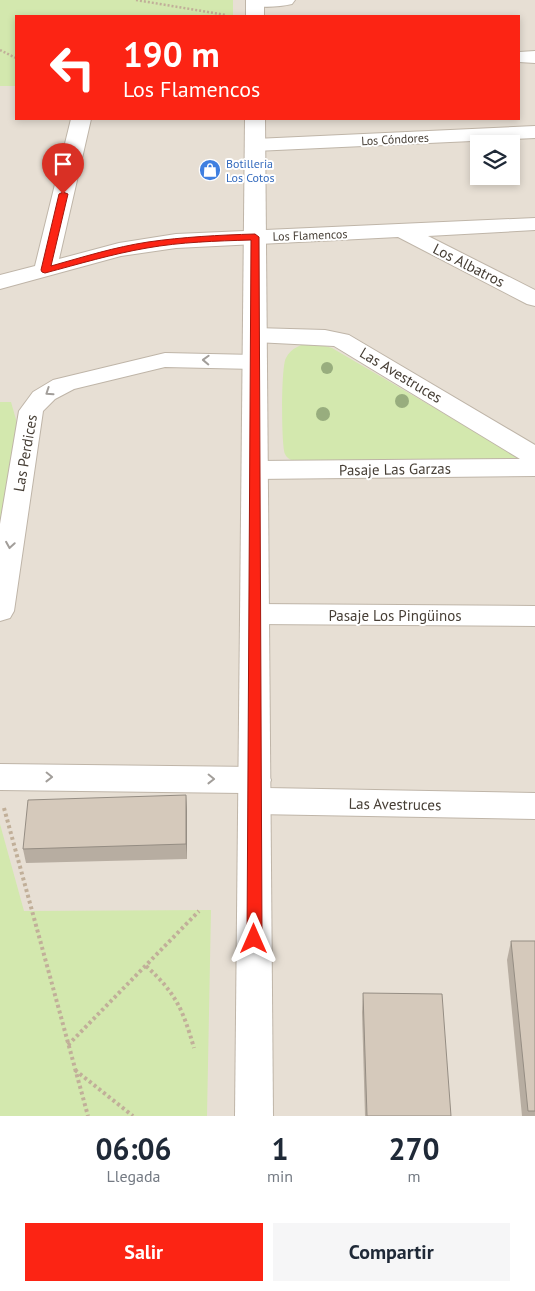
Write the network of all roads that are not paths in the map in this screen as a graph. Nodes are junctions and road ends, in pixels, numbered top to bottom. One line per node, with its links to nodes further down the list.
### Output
1 (286, 0): 2 (street)
2 (255, 6)
3 (520, 57): 4 (street)
4 (535, 57)
5 (81, 120): 12 (street)
6 (255, 120): 8 (street)
7 (535, 132): 8 (street, Los Cóndores)
8 (255, 145): 11 (street)
9 (535, 224): 10 (street, Los Flamencos)
10 (403, 231): 11 (street, Los Flamencos); 14 (street, Los Albatros)
11 (255, 237): 12 (street, Los Flamencos); 15 (street)
12 (45, 270): 13 (street, Los Flamencos)
13 (0, 282)
14 (535, 298)
15 (255, 335): 16 (street); 17 (street, Las Avestruces)
16 (255, 362): 19 (street); 20 (street, Las Perdices, one-way to 20)
17 (535, 456)
18 (535, 467): 19 (street, Pasaje Las Garzas)
19 (255, 470): 21 (street)
20 (0, 611)
21 (255, 614): 22 (street, Pasaje Los Pingüinos); 24 (street)
22 (535, 616)
23 (1, 790): 24 (street, one-way to 24)
24 (255, 791): 25 (street, Las Avestruces); 26 (street)
25 (535, 806)
26 (254, 1116)

